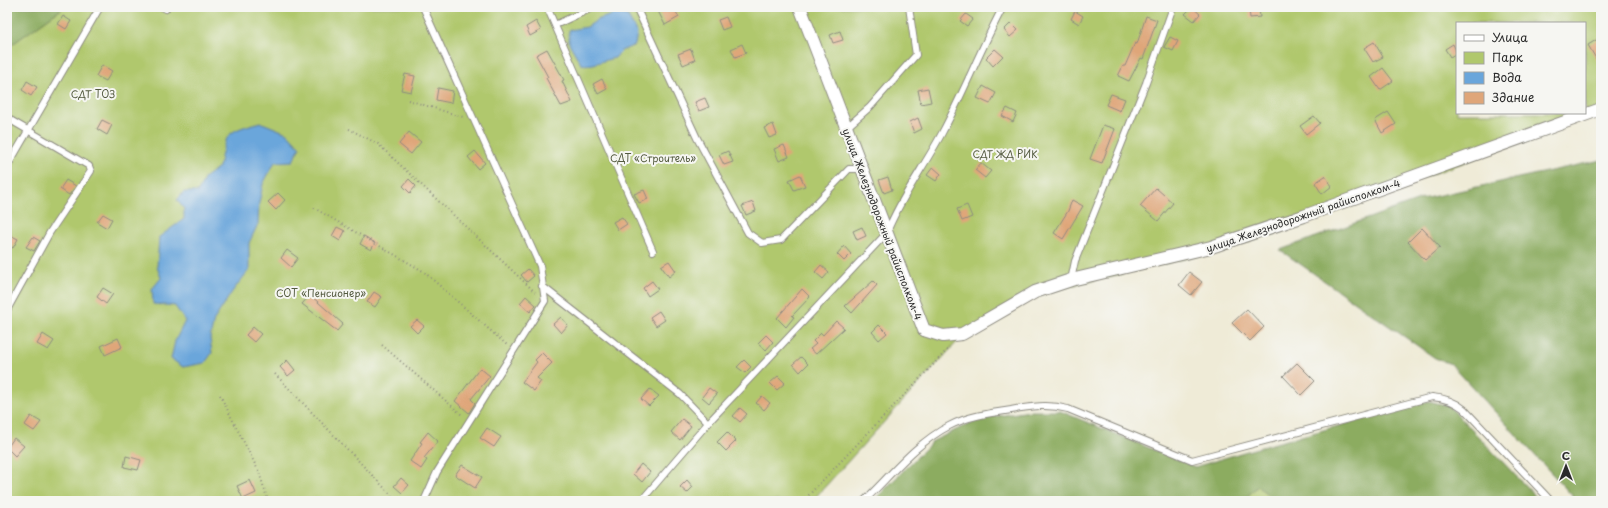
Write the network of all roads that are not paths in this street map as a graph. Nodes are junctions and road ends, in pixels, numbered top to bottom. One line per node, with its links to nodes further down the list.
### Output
1 (100, 7): 14 (lane)
2 (423, 7): 20 (lane)
3 (547, 7): 10 (lane)
4 (594, 7): 10 (lane)
5 (636, 7): 16 (lane)
6 (800, 7): 13 (street, улица Железнодорожный райисполком-4)
7 (909, 7): 13 (lane)
8 (1002, 7): 17 (lane)
9 (1173, 7): 19 (lane)
10 (555, 25): 18 (lane)
11 (1601, 109): 19 (street, улица Железнодорожный райисполком-4)
12 (7, 118): 14 (lane)
13 (846, 128): 16 (street, улица Железнодорожный райисполком-4)
14 (28, 130): 15 (lane); 21 (lane)
15 (7, 167)
16 (861, 169): 17 (street, улица Железнодорожный райисполком-4)
17 (884, 235): 19 (street, улица Железнодорожный райисполком-4); 22 (lane)
18 (653, 251)
19 (1071, 280)
20 (542, 286): 22 (lane); 23 (lane)
21 (7, 310)
22 (708, 423): 24 (lane)
23 (424, 501)
24 (641, 501)
25 (864, 501): 26 (lane)
26 (1551, 501)

